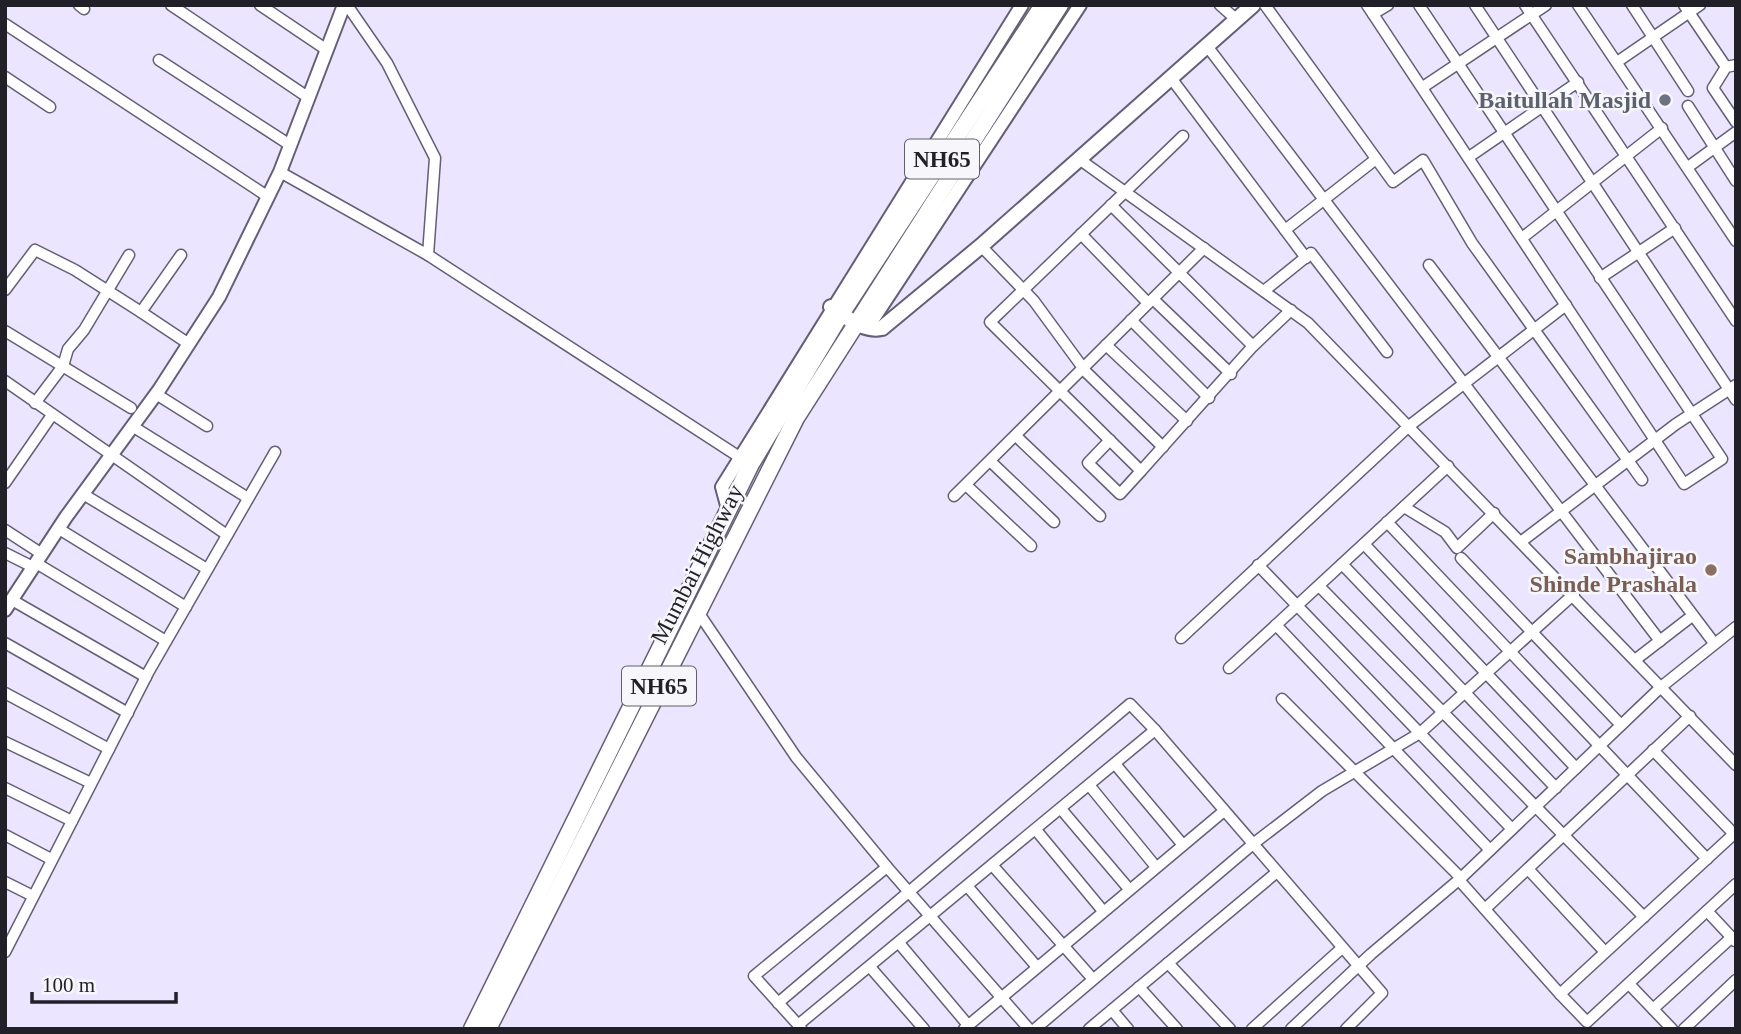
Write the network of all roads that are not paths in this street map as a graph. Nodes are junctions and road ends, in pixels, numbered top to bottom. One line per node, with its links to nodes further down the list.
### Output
1 (171, 5): 37 (street)
2 (260, 5): 27 (street)
3 (345, 5): 27 (street); 71 (street)
4 (1022, 5): 82 (street)
5 (1060, 5): 87 (highway, NH65)
6 (1080, 5): 87 (street)
7 (1220, 5): 22 (street)
8 (1253, 5): 22 (main road)
9 (1265, 5): 51 (street)
10 (1388, 5): 20 (street)
11 (1419, 5): 30 (street)
12 (1475, 5): 25 (street)
13 (1525, 5): 21 (street)
14 (1546, 5): 21 (street)
15 (1578, 5): 29 (street)
16 (1632, 5): 24 (street)
17 (1700, 5): 19 (street)
18 (1039, 7): 82 (highway, NH65)
19 (1687, 9): 24 (street); 31 (street)
20 (1370, 10): 35 (street)
21 (1532, 15): 25 (street); 34 (street)
22 (1237, 20): 26 (main road)
23 (5, 24): 57 (street)
24 (1653, 37): 29 (street); 36 (street)
25 (1496, 38): 30 (street); 40 (street)
26 (1207, 46): 33 (main road); 58 (street)
27 (327, 50): 37 (street)
28 (159, 60): 46 (street)
29 (1617, 62): 42 (street)
30 (1459, 63): 35 (street); 43 (street)
31 (1731, 66): 41 (street)
32 (5, 77): 39 (street)
33 (1171, 78): 50 (main road); 62 (street)
34 (1578, 82): 40 (street); 48 (street)
35 (1423, 87): 49 (street)
36 (1688, 91)
37 (309, 98): 46 (street)
38 (1688, 106): 47 (street)
39 (50, 107)
40 (1542, 107): 43 (street); 55 (street)
41 (1736, 122)
42 (1662, 128): 48 (street); 52 (street)
43 (1505, 132): 49 (street); 60 (street)
44 (1736, 132): 47 (street)
45 (1183, 136): 56 (street)
46 (290, 145): 53 (street)
47 (1714, 148): 52 (street); 54 (street)
48 (1628, 155): 55 (street); 61 (street)
49 (1469, 157): 64 (street)
50 (1079, 159): 56 (street); 66 (main road)
51 (1376, 159): 58 (street); 88 (street)
52 (1688, 167): 65 (street)
53 (279, 172): 57 (street); 71 (street)
54 (1736, 181)
55 (1592, 184): 60 (street); 68 (street)
56 (1125, 191): 59 (street); 67 (street)
57 (267, 196): 90 (street)
58 (1325, 202): 62 (street); 99 (street)
59 (1111, 205): 63 (street); 74 (street)
60 (1556, 211): 64 (street); 75 (street)
61 (1675, 228): 68 (street); 86 (street)
62 (1285, 230): 72 (street)
63 (1081, 234): 77 (street); 80 (street)
64 (1522, 238): 81 (street)
65 (1736, 241)
66 (981, 246): 77 (street); 87 (main road)
67 (1204, 248): 74 (street); 79 (street)
68 (1638, 253): 75 (street); 100 (street)
69 (129, 255): 78 (street)
70 (181, 255): 84 (street)
71 (428, 255): 119 (street)
72 (1306, 258): 79 (street); 93 (street)
73 (1429, 265): 94 (street)
74 (1179, 272): 80 (street); 92 (street)
75 (1600, 278): 107 (street)
76 (5, 290): 78 (street)
77 (1023, 290): 96 (street); 101 (street)
78 (107, 291): 84 (street); 95 (street)
79 (1264, 291): 83 (street)
80 (1151, 301): 85 (street); 97 (street)
81 (1566, 305): 88 (street); 114 (street)
82 (836, 310): 87 (main road); 119 (highway, NH65)
83 (1291, 310): 92 (street); 112 (street)
84 (141, 312): 90 (street)
85 (1131, 320): 91 (street); 103 (street)
86 (1736, 321)
87 (862, 325): 154 (highway, Mumbai Highway / NH65)
88 (1533, 329): 94 (street); 120 (street)
89 (5, 331): 95 (street)
90 (188, 344): 102 (street)
91 (1106, 345): 96 (street); 109 (street)
92 (1253, 346): 97 (street)
93 (1387, 352)
94 (1498, 356): 99 (street); 127 (street)
95 (63, 366): 105 (street); 106 (street)
96 (1085, 367): 101 (street); 116 (street)
97 (1231, 374): 103 (street)
98 (5, 382): 105 (street)
99 (1465, 383): 112 (street); 132 (street)
100 (1732, 387): 104 (street); 107 (street)
101 (1060, 391): 113 (street); 115 (street)
102 (156, 394): 110 (street); 111 (street)
103 (1209, 398): 109 (street)
104 (1736, 400)
105 (35, 403): 108 (street)
106 (131, 408)
107 (1692, 414): 114 (street); 114 (street)
108 (52, 415): 118 (street); 125 (street)
109 (1188, 421): 116 (street)
110 (132, 426): 118 (street); 130 (street)
111 (207, 426)
112 (1409, 426): 122 (street); 147 (street)
113 (1016, 436): 121 (street); 134 (street)
114 (1655, 439): 120 (street)
115 (1110, 440): 123 (street); 123 (street)
116 (1163, 447): 123 (street)
117 (275, 452): 130 (street)
118 (111, 456): 128 (street); 139 (street)
119 (746, 460): 246 (highway, NH65)
120 (1628, 460): 124 (street); 127 (street)
121 (990, 461): 126 (street); 135 (street)
122 (1448, 466): 131 (street); 133 (street)
123 (1141, 471)
124 (1642, 480)
125 (5, 482)
126 (966, 485): 129 (street); 142 (street)
127 (1595, 485): 132 (street); 155 (street)
128 (83, 494): 137 (street); 148 (street)
129 (954, 496)
130 (248, 498): 139 (street)
131 (1404, 507): 133 (street); 136 (street)
132 (1561, 512): 140 (street); 161 (street)
133 (1494, 513): 140 (street)
134 (1100, 516)
135 (1054, 522)
136 (1387, 522): 141 (street); 164 (street)
137 (59, 529): 145 (street); 153 (street)
138 (5, 530): 145 (street)
139 (227, 535): 148 (street)
140 (1522, 541): 150 (street)
141 (1364, 544): 146 (street); 167 (street)
142 (1031, 546)
143 (5, 553): 145 (street)
144 (1461, 558): 158 (street)
145 (37, 562): 152 (street); 160 (street)
146 (1342, 564): 149 (street); 170 (street)
147 (1258, 565): 151 (street); 159 (street)
148 (208, 569): 153 (street)
149 (1319, 586): 151 (street); 174 (street)
150 (1574, 594): 158 (street); 165 (street)
151 (1297, 606): 156 (street); 178 (street)
152 (7, 607): 168 (street)
153 (186, 607): 160 (street)
154 (698, 612): 208 (street); 247 (highway, Mumbai Highway / NH65)
155 (1692, 616): 161 (street); 163 (street)
156 (1276, 625): 166 (street); 182 (street)
157 (1735, 629): 163 (street)
158 (1532, 631): 164 (street); 176 (street)
159 (1181, 638)
160 (166, 641): 168 (street)
161 (1660, 641): 165 (street)
162 (5, 643): 173 (street)
163 (1714, 643): 169 (street)
164 (1510, 651): 167 (street); 180 (street)
165 (1635, 660): 169 (street)
166 (1229, 668)
167 (1486, 672): 170 (street); 186 (street)
168 (146, 677): 173 (street)
169 (1661, 687): 175 (street); 176 (street)
170 (1464, 692): 174 (street); 192 (street)
171 (5, 693): 181 (street)
172 (1282, 699): 187 (street)
173 (128, 713): 181 (street)
174 (1441, 713): 178 (street); 193 (street)
175 (1690, 716): 183 (street); 185 (street)
176 (1621, 725): 180 (street)
177 (1155, 730): 184 (street); 195 (street); 217 (street)
178 (1420, 733): 182 (street); 197 (street)
179 (5, 742): 189 (street)
180 (1600, 745): 186 (street); 188 (street)
181 (109, 749): 189 (street)
182 (1396, 749): 187 (street); 204 (street)
183 (1653, 750): 188 (street); 199 (street)
184 (1115, 764): 190 (street); 203 (street)
185 (1736, 765)
186 (1576, 768): 192 (street)
187 (1355, 772): 202 (street); 212 (street)
188 (1628, 775): 201 (street); 206 (street)
189 (91, 783): 196 (street)
190 (1089, 785): 194 (street); 209 (street)
191 (5, 788): 196 (street)
192 (1556, 788): 193 (street)
193 (1535, 808): 197 (street); 201 (street)
194 (1061, 809): 198 (street); 216 (street)
195 (1224, 811): 202 (street); 203 (street)
196 (72, 821): 205 (street)
197 (1512, 829): 204 (street)
198 (1036, 830): 207 (street); 220 (street)
199 (1735, 833): 206 (street)
200 (5, 835): 205 (street)
201 (1563, 836): 210 (street); 223 (street)
202 (1253, 844): 211 (street); 235 (street)
203 (1183, 845): 209 (street)
204 (1490, 850): 212 (street)
205 (51, 859): 218 (street)
206 (1707, 859): 223 (street)
207 (993, 866): 215 (street); 227 (street)
208 (887, 867): 217 (street); 241 (street)
209 (1156, 867): 216 (street)
210 (1528, 869): 219 (street); 230 (street)
211 (1277, 872): 228 (street); 231 (street)
212 (1460, 879): 219 (street); 232 (street)
213 (5, 882): 218 (street)
214 (1736, 884): 221 (street)
215 (968, 887): 222 (street); 234 (street)
216 (1129, 889): 220 (street)
217 (909, 892): 222 (street); 241 (street)
218 (33, 896): 224 (street)
219 (1485, 909): 239 (street)
220 (1103, 911): 227 (street)
221 (1706, 911): 225 (street); 237 (street)
222 (932, 916): 226 (street); 240 (street)
223 (1644, 917): 230 (street)
224 (10, 930): 229 (street)
225 (1734, 939): 242 (street)
226 (899, 943): 233 (street); 245 (street)
227 (1063, 945): 234 (street); 235 (street)
228 (1342, 948): 232 (street); 255 (street)
229 (5, 952)
230 (1605, 952): 239 (street)
231 (1167, 963): 238 (street); 254 (street)
232 (1358, 966): 256 (street); 257 (street)
233 (870, 967): 244 (street); 248 (street)
234 (1037, 967): 240 (street)
235 (1092, 978): 250 (street)
236 (1736, 980): 259 (street)
237 (1629, 984): 239 (street); 242 (street)
238 (1139, 987): 243 (street); 253 (street)
239 (1560, 994)
240 (1002, 997): 245 (street); 249 (street)
241 (778, 1003): 244 (street)
242 (1653, 1009): 258 (street)
243 (1112, 1010): 251 (street); 252 (street)
244 (800, 1027)
245 (966, 1027)
246 (472, 1029)
247 (488, 1029)
248 (924, 1029)
249 (1029, 1029)
250 (1035, 1029)
251 (1089, 1029)
252 (1128, 1029)
253 (1177, 1029)
254 (1230, 1029)
255 (1252, 1029)
256 (1292, 1029)
257 (1346, 1029)
258 (1672, 1029)
259 (1684, 1029)

